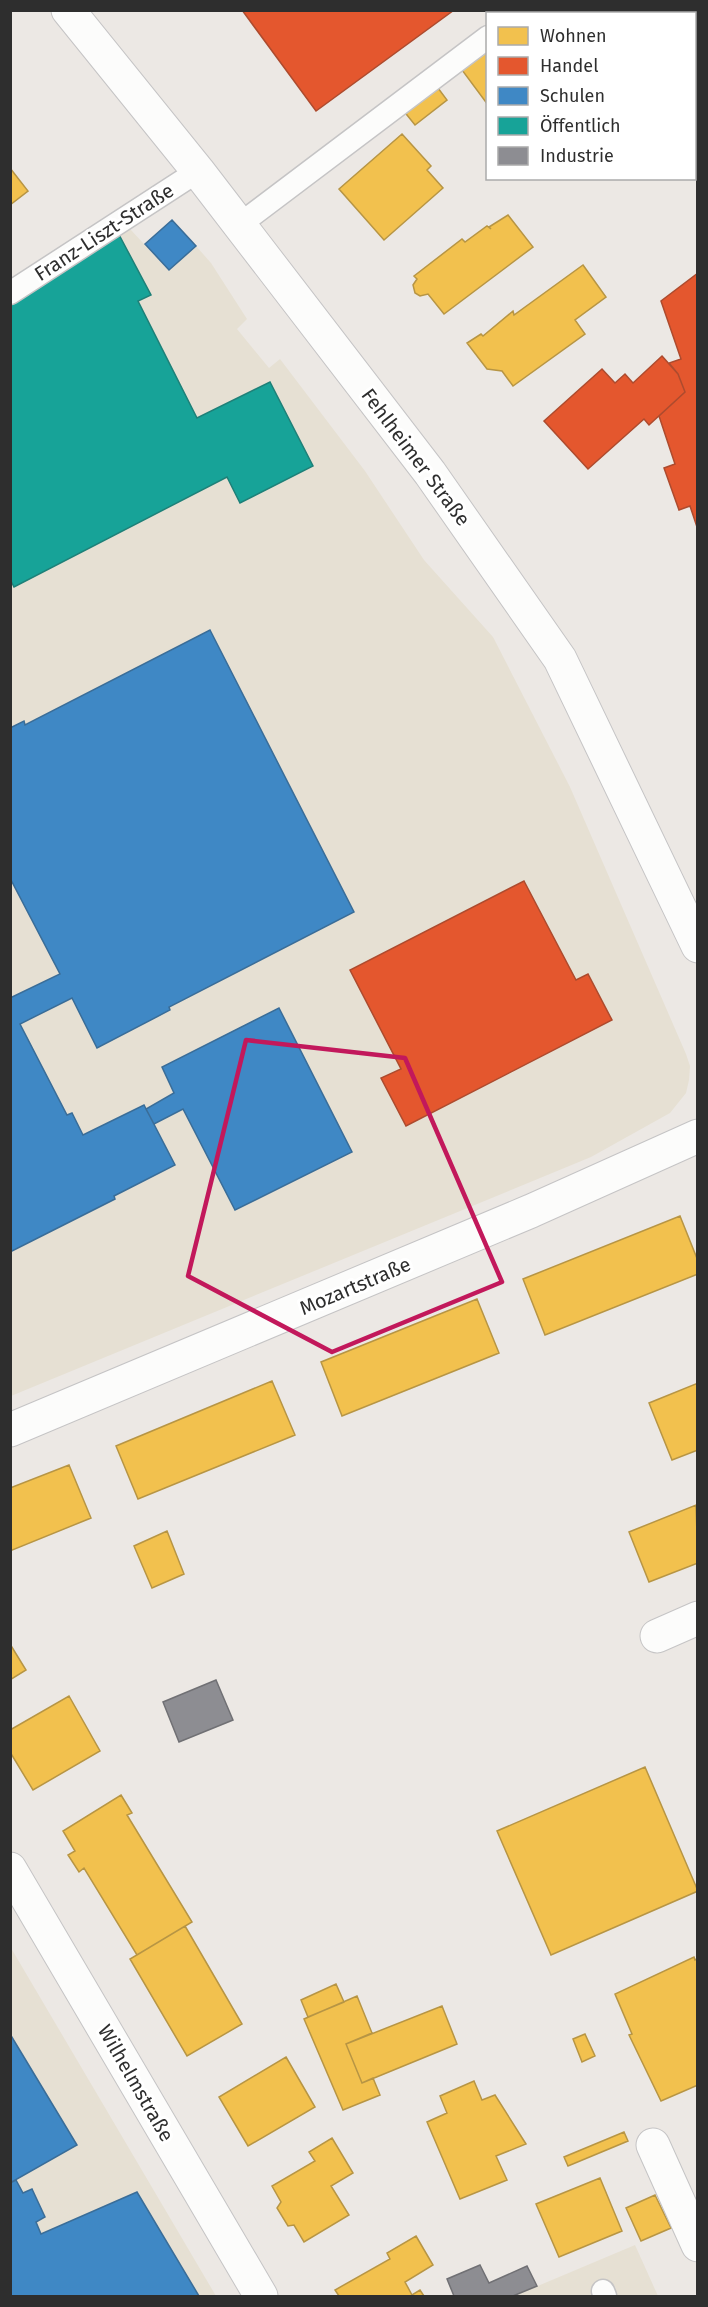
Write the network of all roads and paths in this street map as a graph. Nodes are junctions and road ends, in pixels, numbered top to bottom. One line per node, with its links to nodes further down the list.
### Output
1 (68, 10): 3 (street, Fehlheimer Straße)
2 (486, 39): 4 (lane)
3 (198, 171): 4 (street, Fehlheimer Straße); 5 (lane, Franz-Liszt-Straße)
4 (239, 225): 6 (street, Fehlheimer Straße)
5 (10, 293)
6 (698, 946)
7 (698, 1136): 8 (street, Mozartstraße)
8 (10, 1430)
9 (698, 1618): 10 (street)
10 (657, 1636)
11 (15, 1888): 14 (street, Wilhelmstraße)
12 (653, 2145): 13 (street)
13 (698, 2245)
14 (261, 2296)

